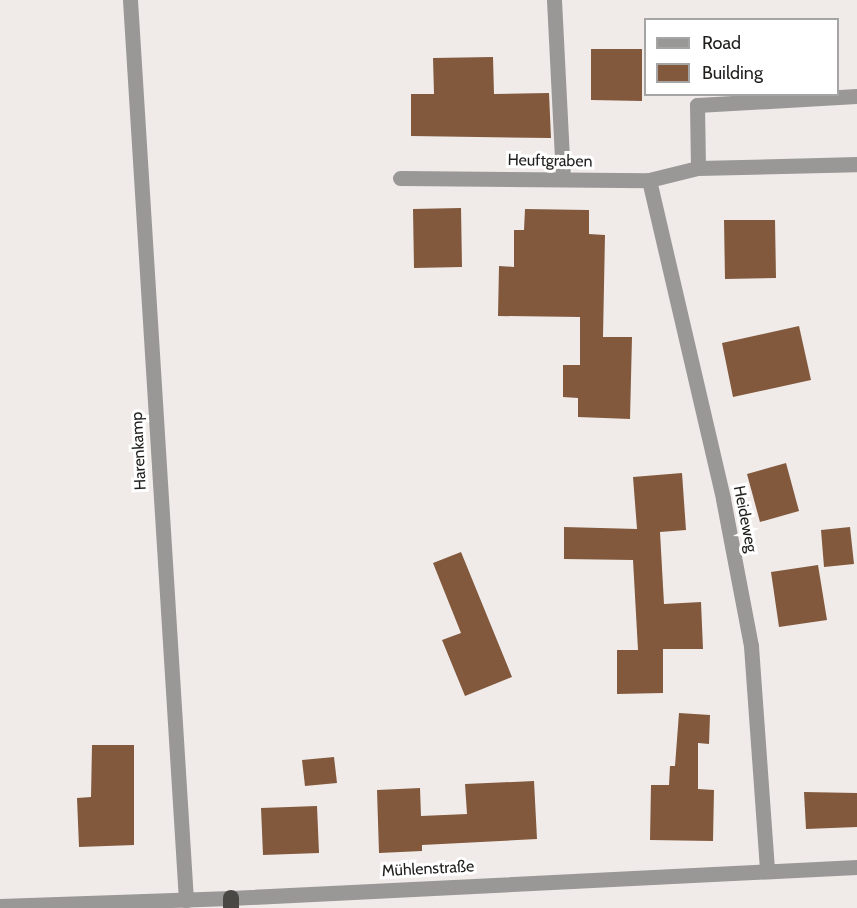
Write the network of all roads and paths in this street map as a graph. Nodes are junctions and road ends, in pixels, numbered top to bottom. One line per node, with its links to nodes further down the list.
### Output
1 (130, 0): 11 (street, Harenkamp)
2 (554, 0): 7 (street)
3 (857, 96): 5 (street)
4 (857, 164): 5 (street, Heuftgraben)
5 (698, 168): 8 (street, Heuftgraben)
6 (400, 178): 7 (street, Heuftgraben)
7 (563, 179): 8 (street, Heuftgraben)
8 (649, 180): 10 (street, Heideweg)
9 (857, 867): 10 (street, Mühlenstraße)
10 (767, 870): 12 (street, Mühlenstraße)
11 (186, 900): 12 (street, Mühlenstraße); 13 (street, Mühlenstraße)
12 (231, 903)
13 (0, 906)

